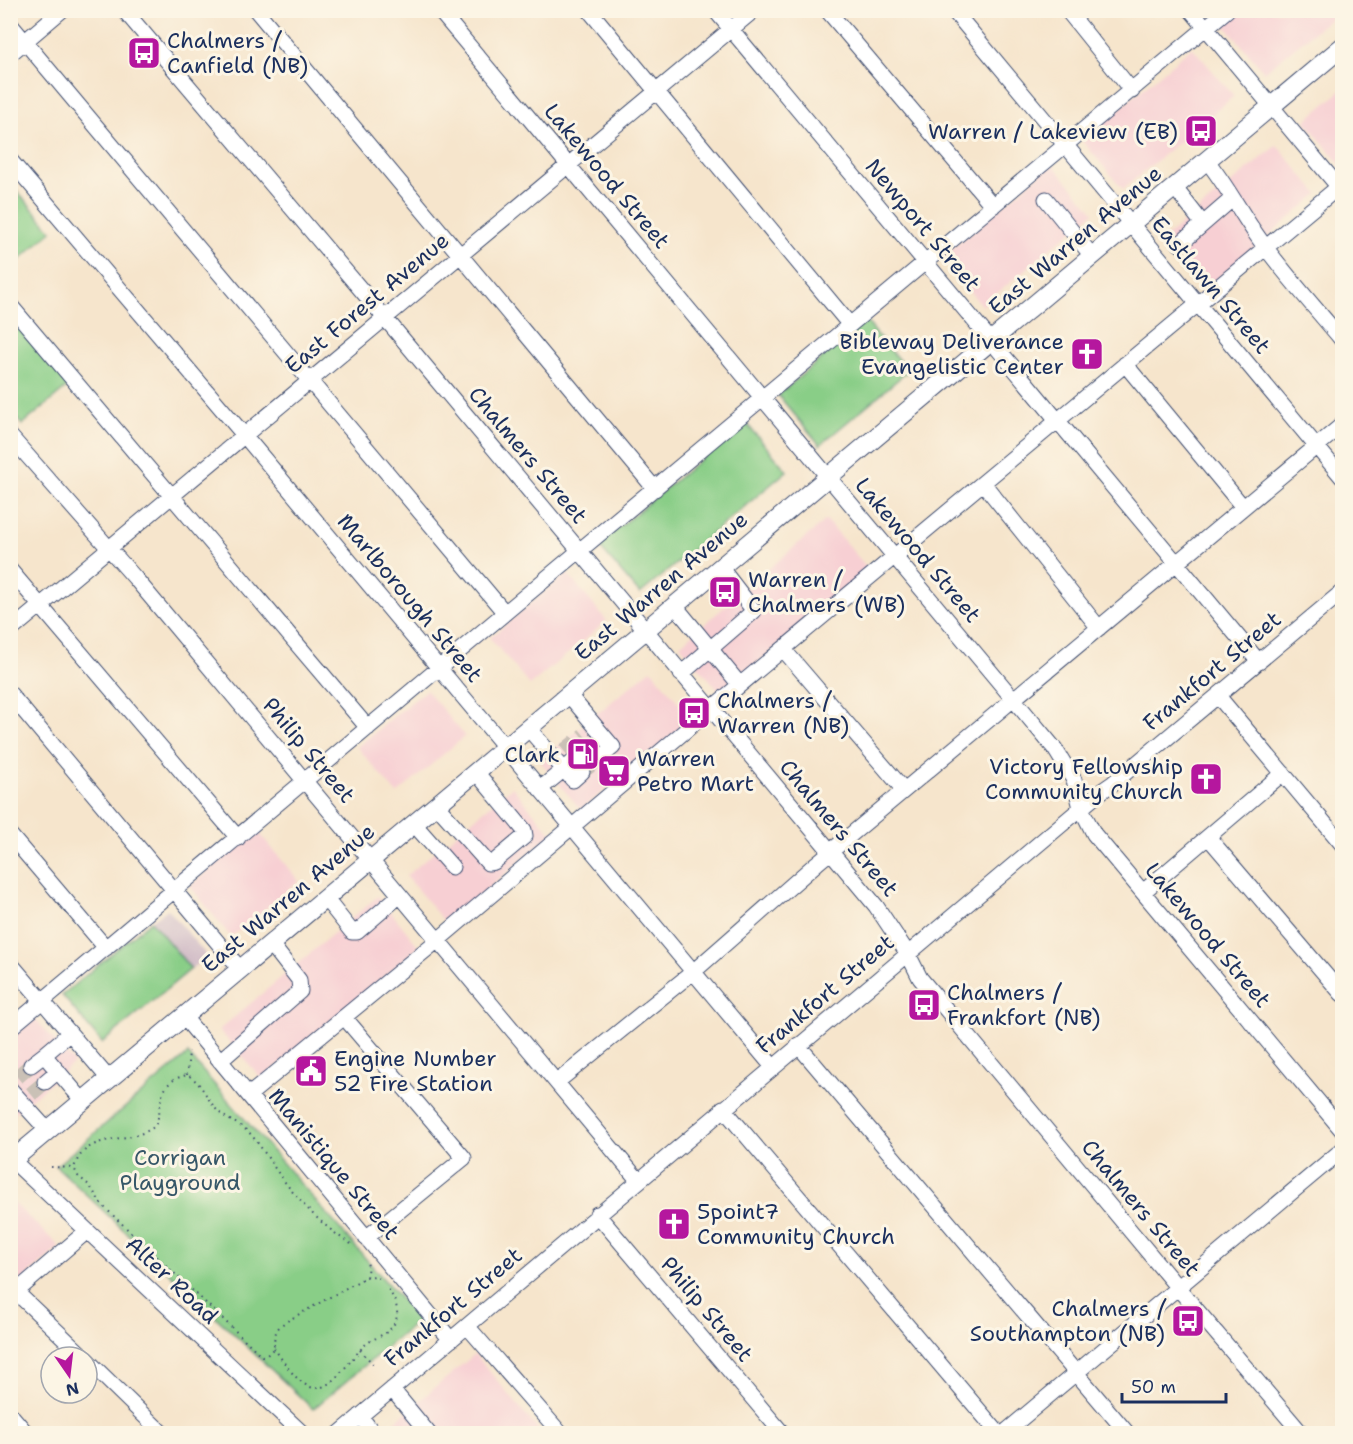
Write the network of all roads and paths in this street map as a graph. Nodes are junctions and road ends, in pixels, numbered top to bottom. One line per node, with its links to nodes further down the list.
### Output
1 (62, 10): 16 (street)
2 (124, 10): 40 (street, Chalmers Street)
3 (256, 10): 35 (street)
4 (439, 10): 25 (street, Lakewood Street)
5 (589, 10): 20 (street)
6 (715, 10): 15 (street, Newport Street)
7 (753, 10): 15 (street, East Forest Avenue)
8 (827, 10): 30 (street)
9 (953, 10): 22 (street, Eastlawn Street)
10 (1067, 10): 19 (street)
11 (1191, 10): 14 (street)
12 (1227, 10): 14 (street)
13 (10, 24): 16 (street)
14 (1206, 28): 19 (street); 21 (street)
15 (731, 30): 20 (street, East Forest Avenue); 37 (street, Newport Street)
16 (25, 41): 18 (street); 45 (street)
17 (1342, 47): 21 (main road, East Warren Avenue)
18 (10, 54)
19 (1132, 91): 22 (street)
20 (657, 92): 25 (street, East Forest Avenue); 41 (street)
21 (1271, 107): 24 (main road, East Warren Avenue); 26 (street)
22 (1066, 146): 30 (street); 31 (street, Eastlawn Street)
23 (10, 160): 49 (street, Marlborough Street)
24 (1207, 160): 27 (main road, East Warren Avenue); 29 (street)
25 (568, 165): 35 (street, East Forest Avenue); 46 (street, Lakewood Street)
26 (1341, 187): 34 (street)
27 (1174, 188): 31 (main road, East Warren Avenue); 32 (street)
28 (1046, 199): 36 (street)
29 (1232, 199): 32 (street); 34 (street)
30 (993, 206): 37 (street)
31 (1131, 224): 36 (main road, East Warren Avenue); 38 (street, Eastlawn Street)
32 (1203, 224): 33 (street)
33 (1180, 244)
34 (1265, 248): 38 (street); 42 (street)
35 (460, 255): 40 (street, East Forest Avenue); 55 (street)
36 (1092, 256): 43 (main road, East Warren Avenue)
37 (925, 262): 41 (street); 43 (street, Newport Street)
38 (1198, 303): 44 (street); 51 (street, Eastlawn Street)
39 (10, 305): 56 (street)
40 (385, 318): 45 (street, East Forest Avenue); 59 (street, Chalmers Street)
41 (850, 325): 46 (street)
42 (1342, 340)
43 (991, 341): 47 (street, Newport Street); 52 (main road, East Warren Avenue)
44 (1125, 364): 47 (street); 57 (street)
45 (310, 379): 49 (street, East Forest Avenue); 67 (street)
46 (763, 399): 52 (street, Lakewood Street); 55 (street)
47 (1057, 420): 54 (street); 61 (street, Newport Street)
48 (1342, 425): 51 (street)
49 (244, 435): 56 (street, East Forest Avenue); 74 (street, Marlborough Street)
50 (10, 436): 58 (street, Philip Street)
51 (1317, 446): 53 (street, Eastlawn Street); 57 (street)
52 (828, 477): 60 (street, Lakewood Street); 62 (main road, East Warren Avenue)
53 (1342, 477)
54 (982, 483): 60 (street); 68 (street)
55 (655, 489): 59 (street)
56 (172, 495): 58 (street, East Forest Avenue); 82 (street)
57 (1243, 507): 61 (street)
58 (109, 549): 65 (street, East Forest Avenue); 88 (street, Philip Street)
59 (579, 551): 67 (street); 70 (street, Chalmers Street)
60 (895, 557): 72 (street); 80 (street, Lakewood Street)
61 (1176, 563): 68 (street); 73 (street, Newport Street)
62 (720, 567): 66 (main road, East Warren Avenue); 71 (street)
63 (10, 570): 65 (street)
64 (1342, 592): 73 (street, Frankfort Street)
65 (40, 606): 69 (street, East Forest Avenue); 97 (street)
66 (675, 606): 70 (main road, East Warren Avenue); 71 (street)
67 (505, 613): 74 (street)
68 (1099, 628): 80 (street)
69 (10, 630)
70 (645, 630): 75 (street, Chalmers Street); 78 (main road, East Warren Avenue)
71 (710, 649): 75 (street); 76 (street)
72 (783, 649): 76 (street); 90 (street)
73 (1258, 662): 79 (street, Frankfort Street)
74 (439, 668): 82 (street); 85 (street, Marlborough Street)
75 (681, 674): 81 (street, Chalmers Street)
76 (740, 685): 81 (street)
77 (10, 694): 102 (street)
78 (568, 694): 83 (main road, East Warren Avenue); 84 (street)
79 (1218, 696): 87 (street); 92 (street, Frankfort Street)
80 (1014, 699): 90 (street); 92 (street, Lakewood Street)
81 (711, 709): 94 (street); 99 (street, Chalmers Street)
82 (368, 728): 88 (street)
83 (528, 728): 85 (main road, East Warren Avenue); 89 (street)
84 (595, 740)
85 (505, 747): 86 (main road, East Warren Avenue); 89 (street, Marlborough Street)
86 (476, 772): 91 (main road, East Warren Avenue); 91 (street)
87 (1283, 773): 96 (street); 98 (street)
88 (305, 781): 97 (street); 100 (street, Philip Street)
89 (540, 789): 94 (street, Marlborough Street)
90 (904, 790): 99 (street)
91 (436, 805): 93 (main road, East Warren Avenue)
92 (1082, 808): 103 (street, Lakewood Street); 109 (street, Frankfort Street)
93 (414, 824): 100 (main road, East Warren Avenue); 101 (street)
94 (572, 827): 106 (street); 112 (street, Marlborough Street)
95 (10, 835): 108 (street)
96 (1208, 837): 103 (street); 113 (street)
97 (238, 838): 102 (street)
98 (1342, 844)
99 (830, 851): 109 (street, Chalmers Street); 112 (street)
100 (371, 860): 104 (street, Philip Street); 105 (main road, East Warren Avenue)
101 (452, 867)
102 (175, 891): 108 (street); 111 (street)
103 (1143, 892): 131 (street, Lakewood Street)
104 (400, 895): 105 (street); 106 (street, Philip Street)
105 (325, 898): 107 (main road, East Warren Avenue)
106 (438, 940): 116 (street); 126 (street, Philip Street)
107 (271, 944): 111 (main road, East Warren Avenue); 121 (street)
108 (106, 948): 114 (street)
109 (908, 954): 119 (street, Frankfort Street); 144 (street, Chalmers Street)
110 (10, 963): 114 (street)
111 (240, 969): 115 (main road, East Warren Avenue)
112 (693, 972): 123 (street, Marlborough Street); 126 (street)
113 (1342, 994)
114 (42, 1000): 117 (street); 118 (street)
115 (184, 1017): 121 (street, Manistique Street); 125 (main road, East Warren Avenue)
116 (344, 1017): 128 (street); 140 (street)
117 (10, 1028)
118 (70, 1033): 122 (street); 125 (street)
119 (798, 1046): 123 (street, Frankfort Street); 154 (street)
120 (189, 1051): 124 (path)
121 (220, 1061): 128 (street, Manistique Street)
122 (51, 1063): 122 (street); 129 (street)
123 (772, 1067): 130 (street, Frankfort Street)
124 (187, 1075): 136 (path); 140 (path)
125 (109, 1079): 129 (main road, East Warren Avenue)
126 (557, 1082): 137 (street, Philip Street)
127 (19, 1089): 132 (street)
128 (249, 1095): 140 (street, Manistique Street)
129 (83, 1101): 132 (main road, East Warren Avenue)
130 (723, 1108): 137 (street, Frankfort Street); 166 (street)
131 (1342, 1130)
132 (48, 1131): 134 (main road, East Warren Avenue)
133 (1342, 1150): 144 (street)
134 (11, 1160): 139 (street, Alter Road)
135 (51, 1167): 136 (path)
136 (74, 1168): 150 (path)
137 (638, 1180): 138 (street, Frankfort Street)
138 (597, 1214): 147 (street, Frankfort Street); 165 (street, Philip Street)
139 (87, 1231): 146 (street); 160 (street, Alter Road)
140 (359, 1241): 148 (street, Manistique Street)
141 (365, 1258): 142 (path)
142 (366, 1277): 143 (path); 150 (path)
143 (383, 1281)
144 (1178, 1288): 154 (street); 168 (street, Chalmers Street)
145 (388, 1289): 151 (path)
146 (13, 1294): 149 (street)
147 (467, 1326): 148 (street, Frankfort Street); 164 (street)
148 (451, 1340): 155 (street, Frankfort Street)
149 (71, 1345)
150 (274, 1348): 151 (path)
151 (360, 1350): 152 (path)
152 (373, 1364)
153 (99, 1371): 159 (street)
154 (1076, 1373): 166 (street); 167 (street)
155 (392, 1389): 157 (street, Frankfort Street); 163 (street)
156 (10, 1414): 158 (street)
157 (360, 1416): 161 (street, Frankfort Street); 162 (street)
158 (27, 1434)
159 (163, 1434)
160 (303, 1434)
161 (339, 1434)
162 (374, 1434)
163 (429, 1434)
164 (561, 1434)
165 (783, 1434)
166 (1001, 1434)
167 (1128, 1434)
168 (1302, 1434)

